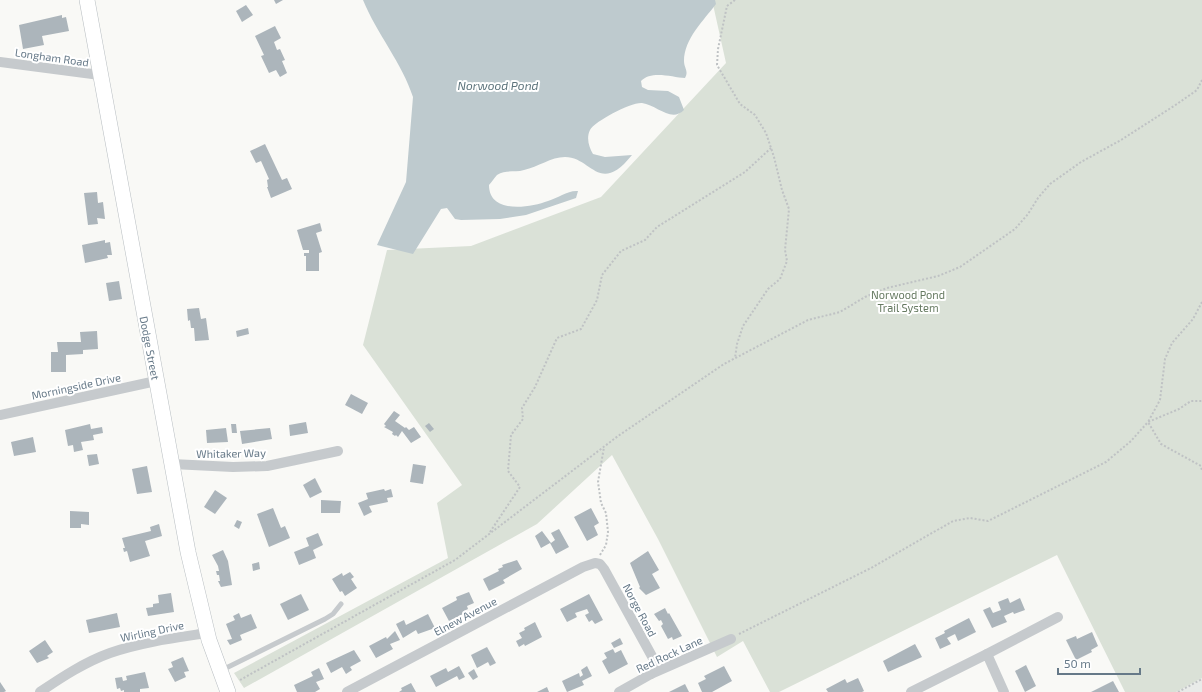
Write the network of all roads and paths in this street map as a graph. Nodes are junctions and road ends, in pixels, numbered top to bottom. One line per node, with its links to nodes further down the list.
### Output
1 (87, 0): 4 (main road, Dodge Street)
2 (735, 0): 6 (path)
3 (0, 62): 4 (street, Longham Road)
4 (100, 75): 9 (main road, Dodge Street)
5 (1202, 80): 8 (path)
6 (771, 148): 8 (path); 17 (path)
7 (1202, 302): 12 (path)
8 (735, 358): 13 (path)
9 (156, 381): 11 (street, Morningside Drive); 15 (main road, Dodge Street)
10 (1202, 401): 12 (path)
11 (0, 415)
12 (1148, 422): 16 (path); 22 (path)
13 (604, 446): 17 (path); 18 (path)
14 (338, 451): 15 (street, Whitaker Way)
15 (172, 464): 21 (main road, Dodge Street)
16 (1202, 470)
17 (488, 535): 27 (path)
18 (595, 563): 25 (street, Norge Road); 30 (street, Elnew Avenue)
19 (341, 604): 24 (lane)
20 (1058, 617): 23 (street)
21 (207, 633): 24 (main road, Dodge Street); 28 (street, Wirling Drive)
22 (731, 638): 25 (street, Red Rock Lane)
23 (986, 654): 32 (street); 33 (street)
24 (220, 671): 29 (main road, Dodge Street)
25 (651, 674): 31 (street, Red Rock Lane)
26 (1202, 679): 34 (path)
27 (240, 680)
28 (40, 692)
29 (228, 692)
30 (347, 692)
31 (619, 692)
32 (911, 692)
33 (1004, 692)
34 (1178, 692)

